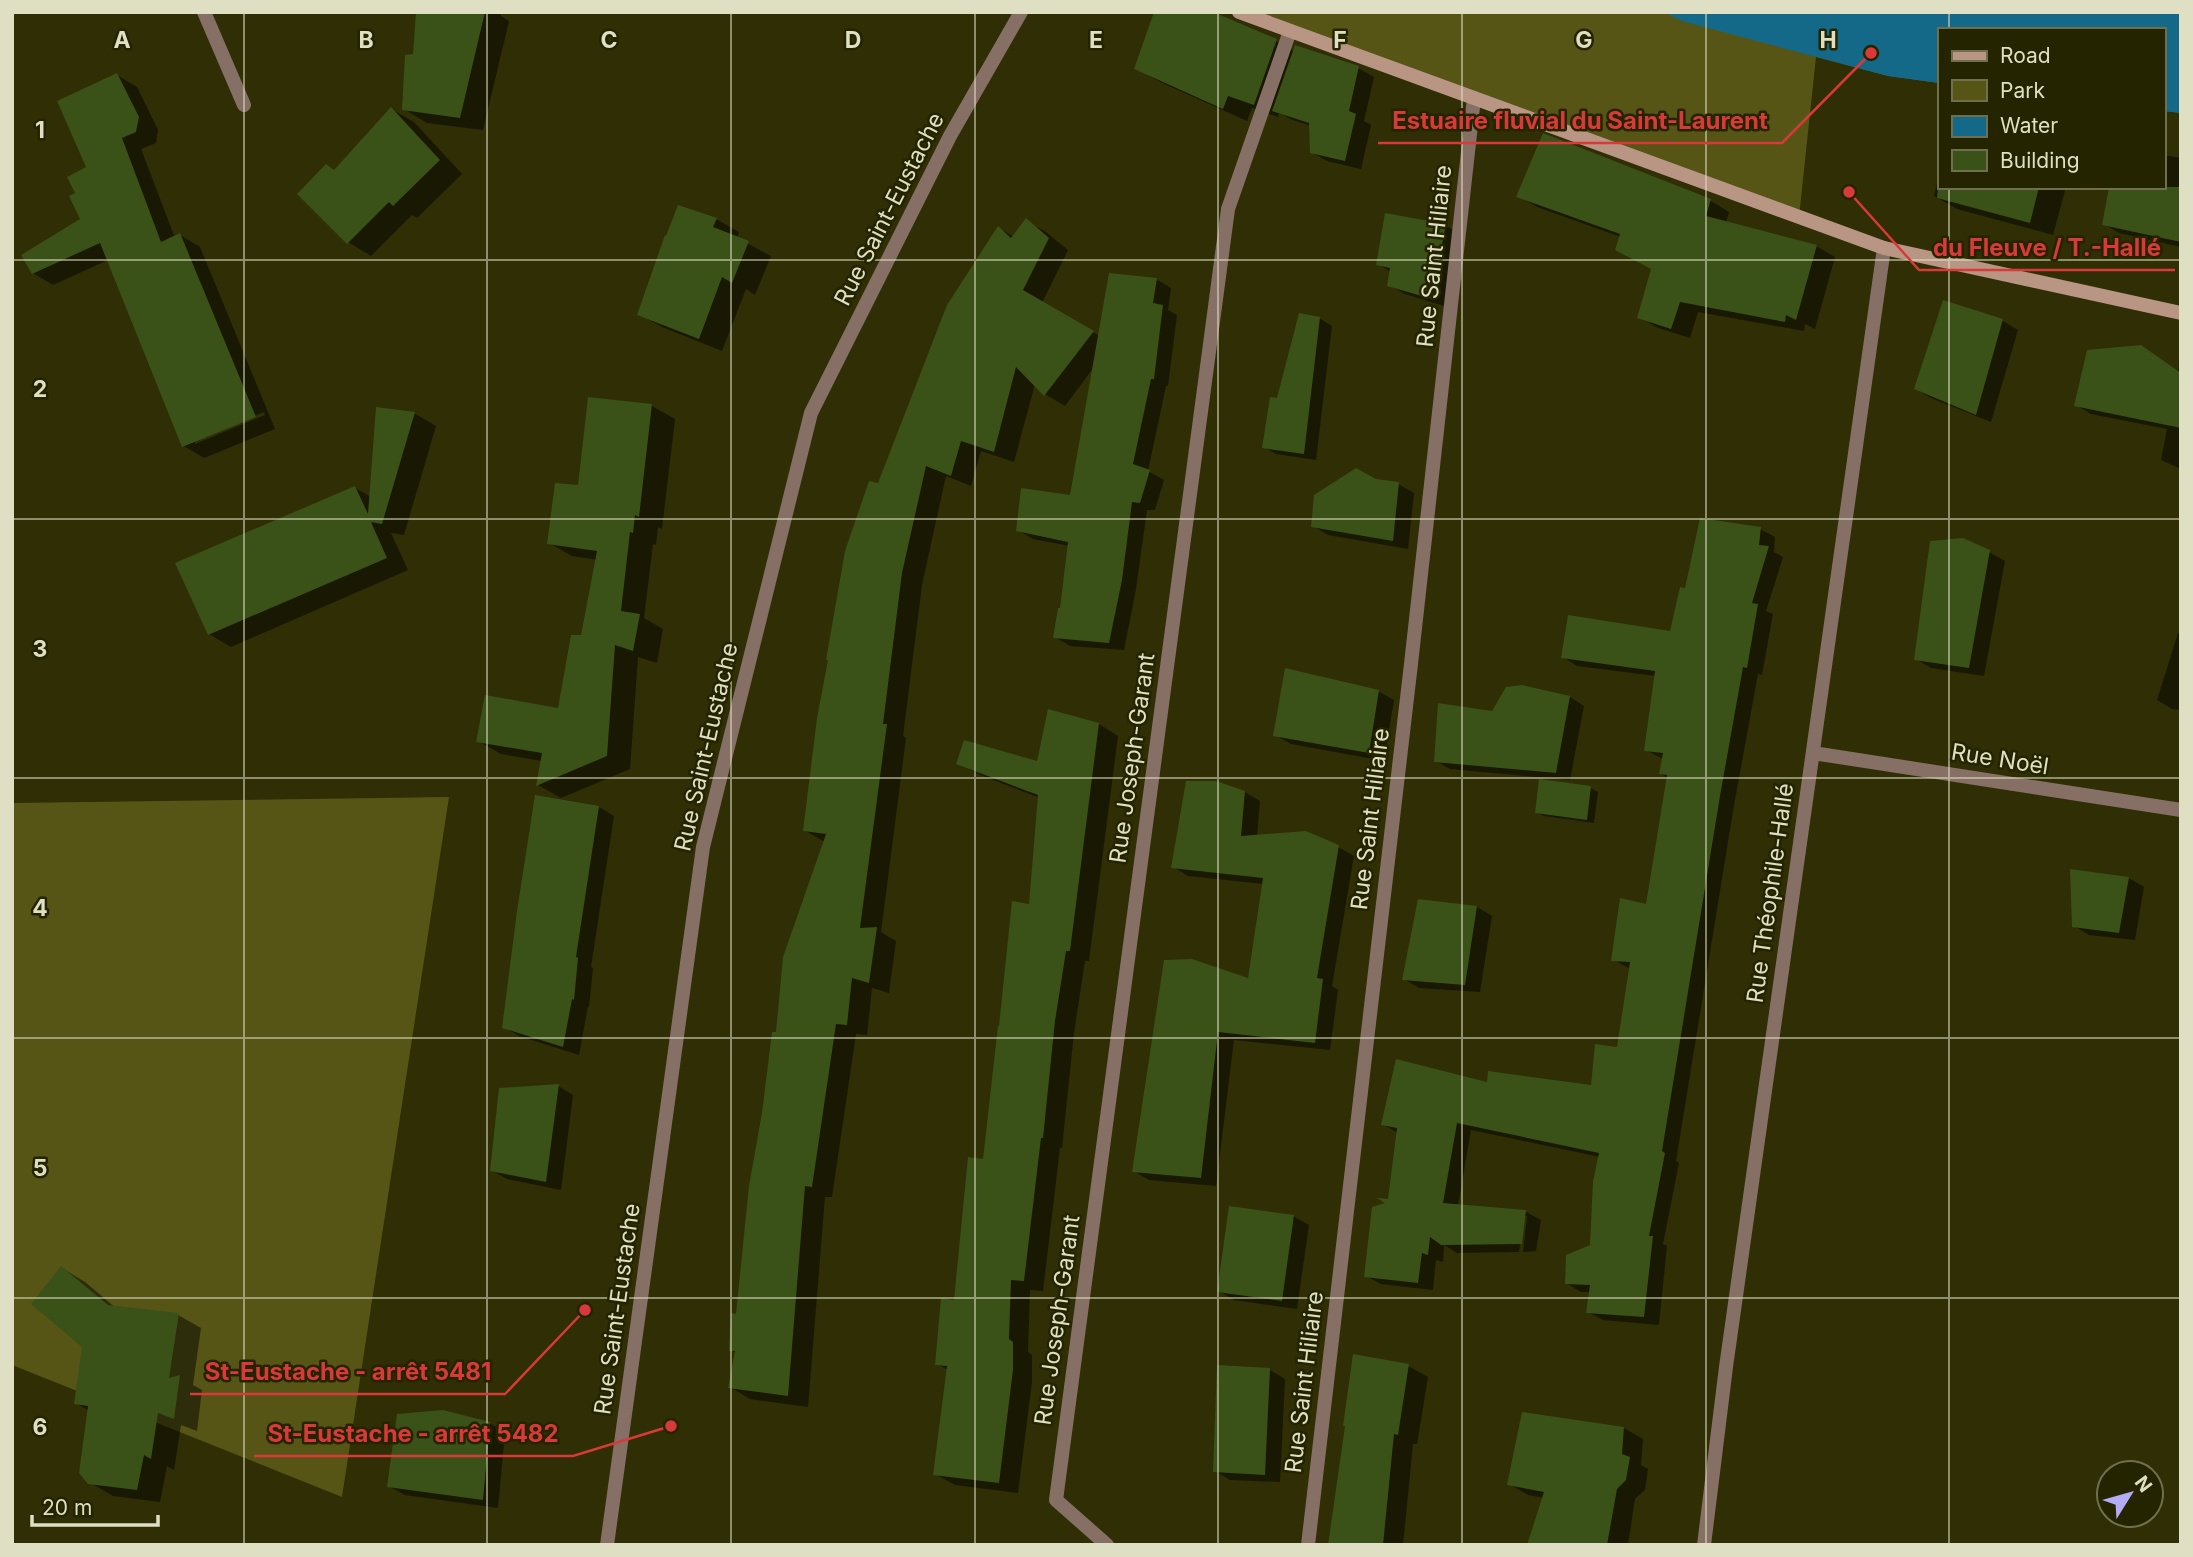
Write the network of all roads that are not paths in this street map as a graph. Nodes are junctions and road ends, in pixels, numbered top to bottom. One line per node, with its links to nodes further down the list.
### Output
1 (204, 12): 6 (street)
2 (1021, 12): 11 (street, Rue Saint-Eustache)
3 (1239, 12): 4 (street)
4 (1290, 31): 5 (street); 12 (street, Rue Joseph-Garant)
5 (1474, 98): 7 (street); 13 (street, Rue Saint Hiliaire)
6 (244, 105)
7 (1884, 248): 8 (street); 9 (street, Rue Théophile-Hallé)
8 (2181, 313)
9 (1813, 753): 10 (street, Rue Noël); 14 (street, Rue Théophile-Hallé)
10 (2181, 810)
11 (607, 1545)
12 (1107, 1545)
13 (1308, 1545)
14 (1704, 1545)

